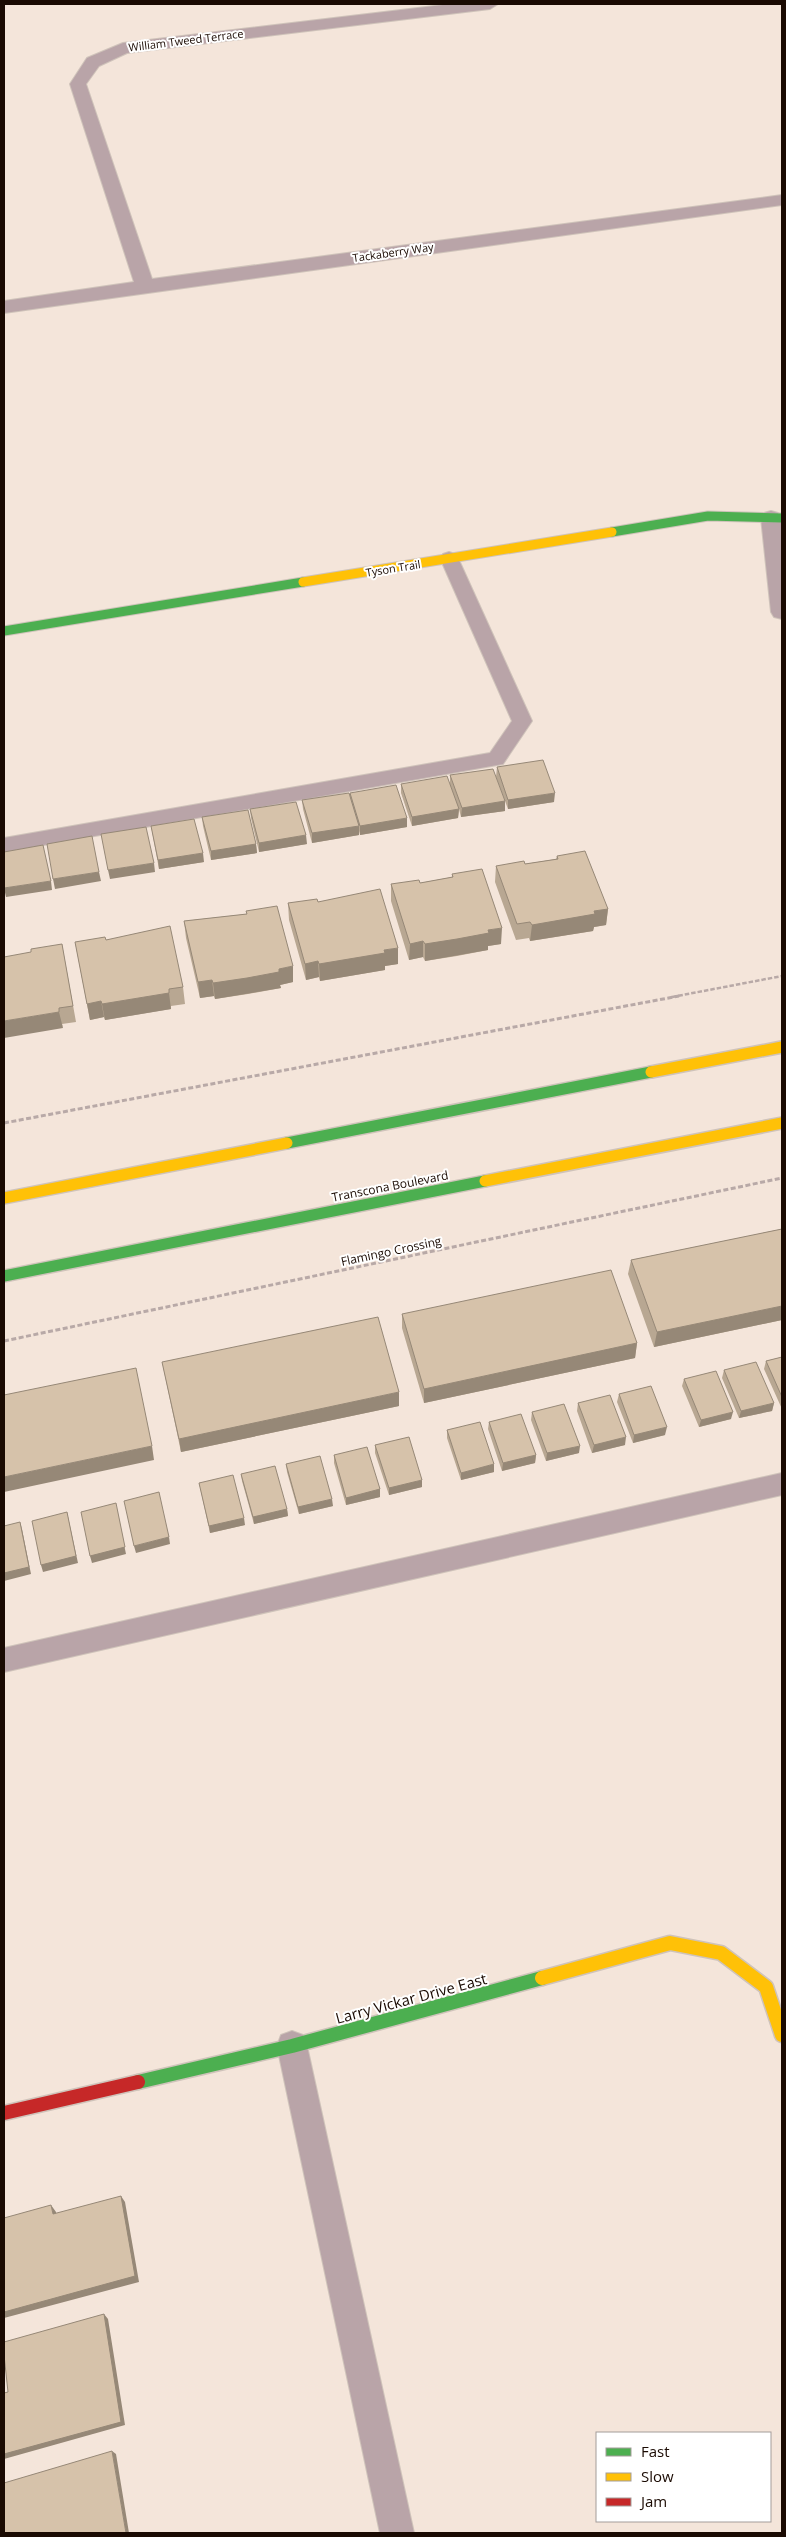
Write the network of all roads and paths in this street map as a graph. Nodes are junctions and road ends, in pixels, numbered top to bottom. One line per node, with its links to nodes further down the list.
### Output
1 (490, 4): 3 (street, William Tweed Terrace)
2 (782, 200): 3 (street, Tackaberry Way)
3 (144, 286): 4 (street, Tackaberry Way)
4 (4, 308)
5 (777, 518): 6 (street, Tyson Trail); 7 (street)
6 (449, 558): 8 (street, Tyson Trail); 9 (lane)
7 (782, 612)
8 (4, 631)
9 (4, 845)
10 (782, 976): 13 (path)
11 (782, 1048): 15 (street)
12 (782, 1123): 16 (street, Transcona Boulevard)
13 (4, 1124)
14 (782, 1178): 17 (path, Flamingo Crossing)
15 (4, 1198)
16 (4, 1276)
17 (4, 1341)
18 (782, 1484): 19 (lane)
19 (4, 1660)
20 (782, 2036): 21 (street, Larry Vickar Drive East)
21 (292, 2046): 22 (street, Larry Vickar Drive East); 23 (lane)
22 (4, 2113)
23 (397, 2533)

